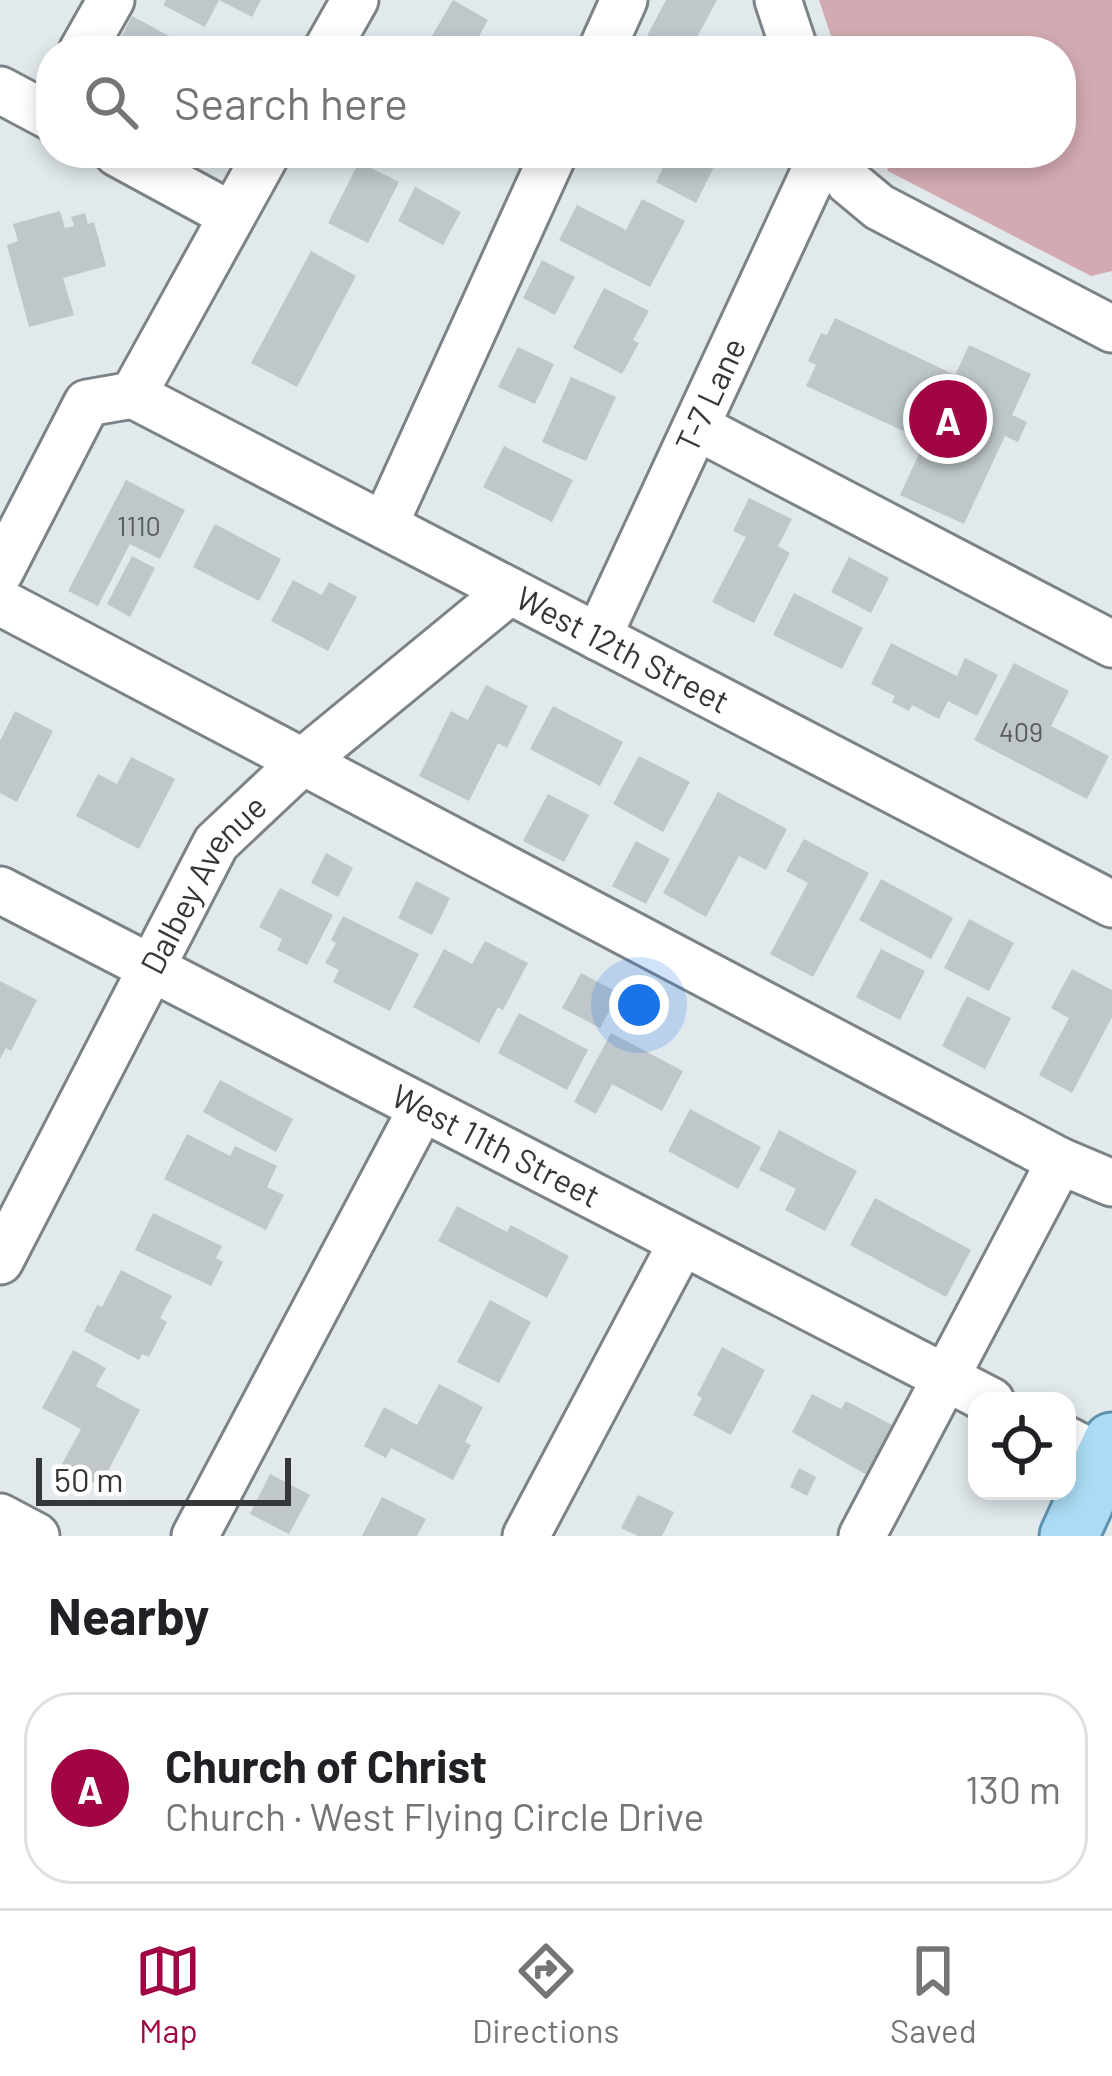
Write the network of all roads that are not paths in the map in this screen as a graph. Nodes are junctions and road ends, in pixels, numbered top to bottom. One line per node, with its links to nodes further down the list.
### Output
1 (111, 0): 5 (street)
2 (355, 0): 6 (street)
3 (624, 0): 7 (street)
4 (778, 0): 8 (street)
5 (91, 36)
6 (335, 36)
7 (608, 36)
8 (790, 36)
9 (0, 90): 10 (street)
10 (36, 106)
11 (145, 168): 16 (street)
12 (259, 168): 16 (street)
13 (547, 168): 20 (street)
14 (820, 168): 19 (street, T-7 Lane)
15 (838, 168): 17 (street)
16 (232, 215): 18 (street)
17 (1112, 329)
18 (133, 395): 20 (street, West 12th Street); 21 (street)
19 (697, 427): 24 (street, T-7 Lane); 25 (street)
20 (385, 524): 22 (street, West 12th Street)
21 (0, 572)
22 (510, 591): 24 (street, West 12th Street); 26 (street, Dalbey Avenue)
23 (0, 602): 26 (street)
24 (598, 637): 28 (street, West 12th Street)
25 (1112, 644)
26 (302, 762): 29 (street, Dalbey Avenue); 31 (street)
27 (0, 890): 29 (street, West 11th Street)
28 (1112, 904)
29 (153, 967): 30 (street, West 11th Street); 34 (street, Dalbey Avenue)
30 (422, 1108): 33 (street, West 11th Street); 41 (street)
31 (1060, 1161): 32 (street); 35 (street)
32 (1112, 1183)
33 (681, 1244): 35 (street, West 11th Street); 42 (street)
34 (0, 1261)
35 (944, 1377): 36 (street, West 11th Street); 43 (street)
36 (973, 1392)
37 (1094, 1447): 39 (main road)
38 (0, 1517): 40 (street)
39 (1087, 1526)
40 (37, 1536)
41 (195, 1536)
42 (526, 1536)
43 (862, 1536)

